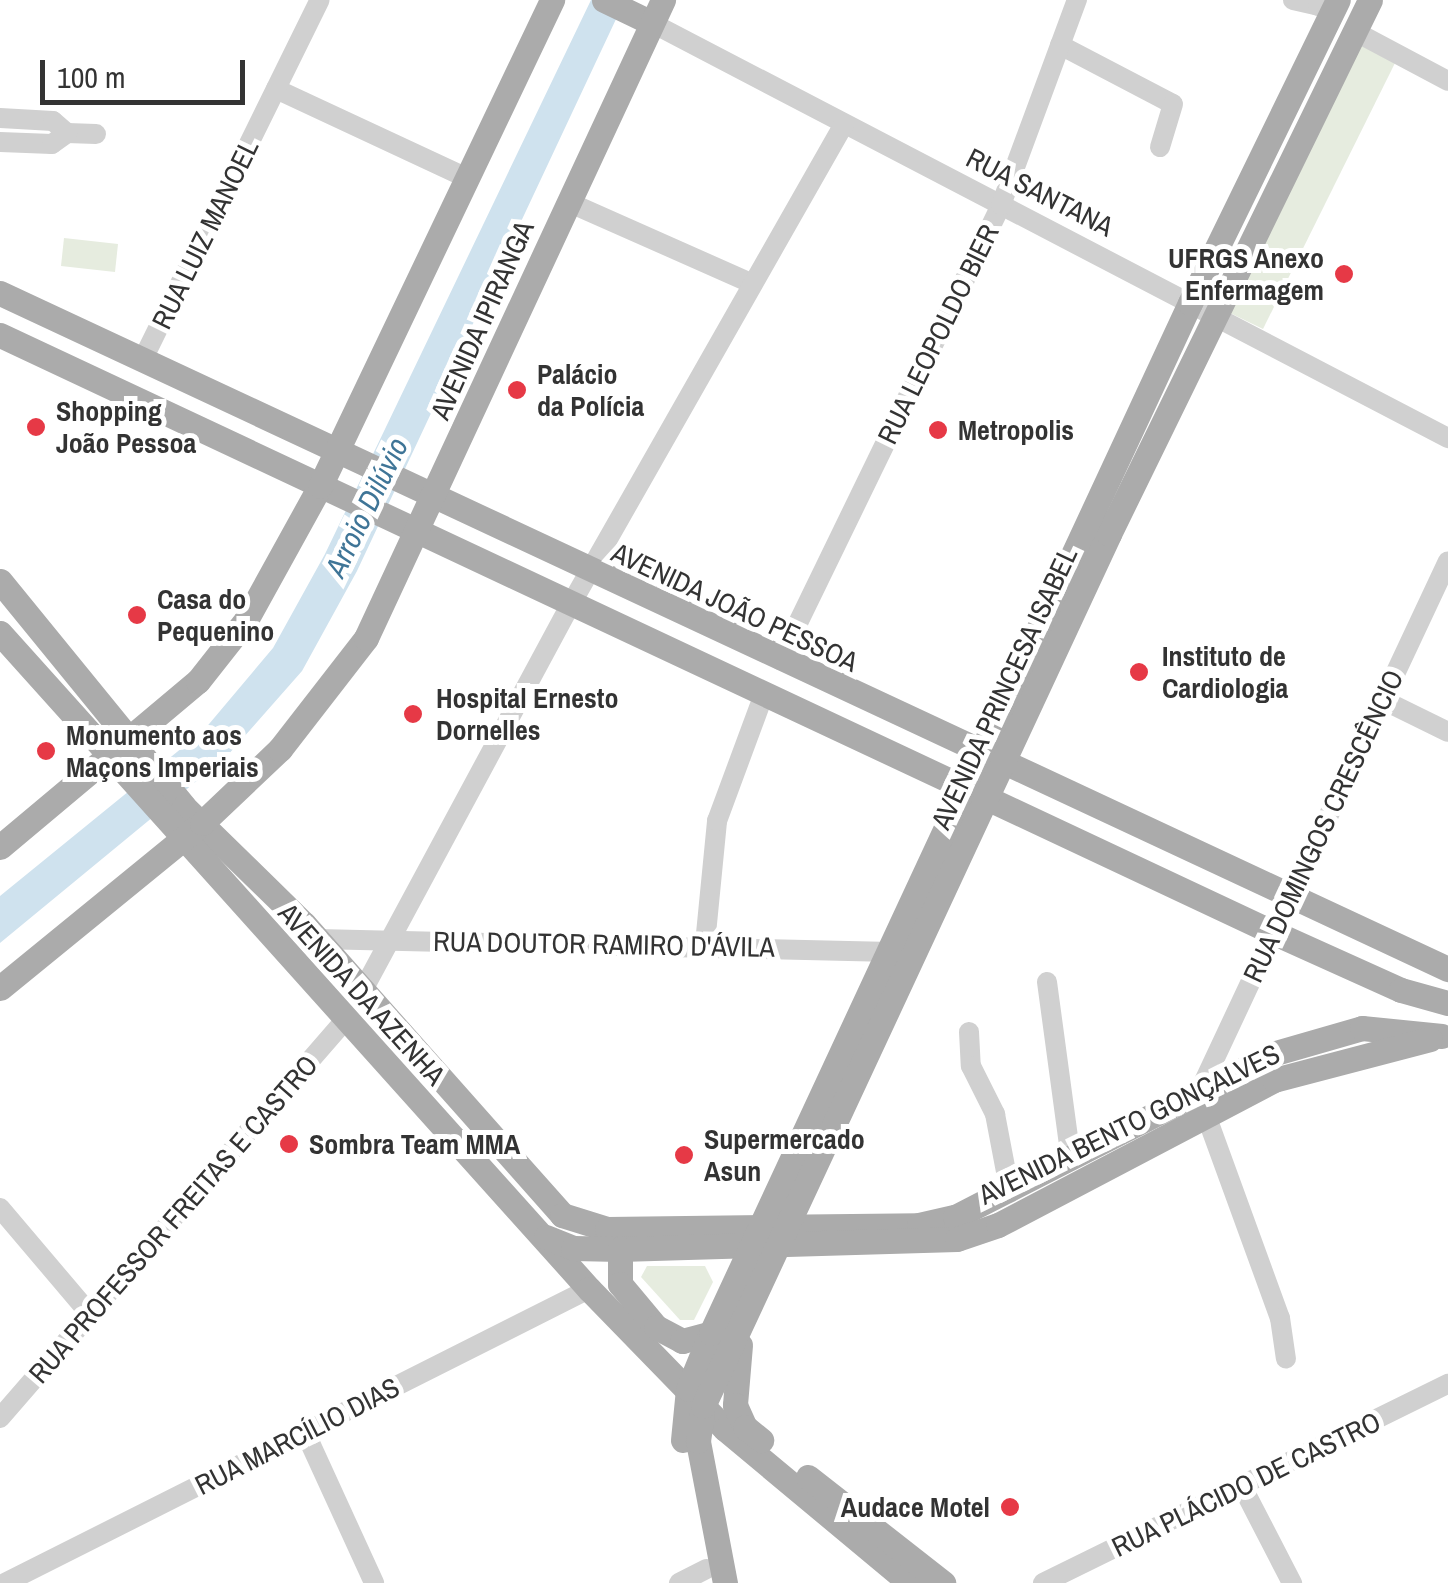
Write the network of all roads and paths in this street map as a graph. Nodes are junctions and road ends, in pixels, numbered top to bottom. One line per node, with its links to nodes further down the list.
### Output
1 (320, 0): 13 (street, RUA LUIZ MANOEL)
2 (552, 0): 20 (main road)
3 (604, 0): 8 (main road, RUA SANTANA)
4 (1077, 0): 11 (street, RUA LEOPOLDO BIER)
5 (1370, 0): 9 (main road, AVENIDA PRINCESA ISABEL)
6 (1295, 1): 7 (street); 10 (street)
7 (1338, 1): 10 (main road, AVENIDA PRINCESA ISABEL)
8 (650, 12): 15 (street, RUA SANTANA); 21 (main road, AVENIDA IPIRANGA)
9 (1354, 31): 12 (street); 26 (main road, AVENIDA PRINCESA ISABEL)
10 (1318, 41): 25 (main road, AVENIDA PRINCESA ISABEL)
11 (1060, 45): 19 (street); 22 (street, RUA LEOPOLDO BIER)
12 (1448, 80)
13 (276, 89): 20 (street); 28 (street, RUA LUIZ MANOEL)
14 (1, 118): 16 (street); 18 (street)
15 (844, 124): 22 (street, RUA SANTANA); 23 (street)
16 (67, 133): 17 (street); 18 (street)
17 (96, 134)
18 (0, 143)
19 (1160, 147)
20 (467, 178): 30 (main road)
21 (568, 202): 23 (street); 32 (main road, AVENIDA IPIRANGA)
22 (1000, 205): 25 (street, RUA SANTANA); 39 (street, RUA LEOPOLDO BIER)
23 (753, 284): 35 (street)
24 (0, 293): 28 (main road, AVENIDA JOÃO PESSOA)
25 (1190, 304): 26 (street, RUA SANTANA); 44 (main road, AVENIDA PRINCESA ISABEL)
26 (1214, 316): 29 (street, RUA SANTANA); 44 (main road, AVENIDA PRINCESA ISABEL)
27 (0, 335): 31 (main road)
28 (142, 361): 30 (main road, AVENIDA JOÃO PESSOA)
29 (1448, 438)
30 (347, 458): 31 (main road); 32 (main road, AVENIDA JOÃO PESSOA)
31 (331, 491): 33 (main road); 43 (main road)
32 (423, 492): 33 (main road, AVENIDA IPIRANGA); 35 (main road, AVENIDA JOÃO PESSOA)
33 (407, 526): 37 (main road); 46 (main road, AVENIDA IPIRANGA)
34 (1448, 560): 41 (street, RUA DOMINGOS CRESCÊNCIO)
35 (590, 572): 37 (street); 39 (main road, AVENIDA JOÃO PESSOA)
36 (0, 580): 43 (main road, AVENIDA DA AZENHA)
37 (571, 604): 40 (main road); 51 (street)
38 (0, 633): 43 (main road, AVENIDA DA AZENHA)
39 (780, 660): 44 (main road, AVENIDA JOÃO PESSOA)
40 (764, 694): 45 (main road); 52 (street)
41 (1384, 700): 42 (street); 48 (street, RUA DOMINGOS CRESCÊNCIO)
42 (1448, 732)
43 (125, 757): 46 (main road, AVENIDA DA AZENHA); 47 (main road)
44 (990, 759): 45 (main road, AVENIDA PRINCESA ISABEL); 48 (main road, AVENIDA JOÃO PESSOA)
45 (975, 792): 49 (main road); 53 (main road, AVENIDA PRINCESA ISABEL); 71 (main road, AVENIDA PRINCESA ISABEL)
46 (183, 824): 50 (main road, AVENIDA DA AZENHA); 56 (main road, AVENIDA IPIRANGA); 60 (main road, AVENIDA DA AZENHA)
47 (0, 847)
48 (1289, 898): 49 (street, RUA DOMINGOS CRESCÊNCIO); 54 (main road, AVENIDA JOÃO PESSOA)
49 (1272, 932): 58 (main road); 64 (street, RUA DOMINGOS CRESCÊNCIO)
50 (317, 938): 51 (street, RUA DOUTOR RAMIRO D'ÁVILA); 57 (main road, AVENIDA DA AZENHA)
51 (393, 940): 52 (street, RUA DOUTOR RAMIRO D'ÁVILA); 57 (street)
52 (705, 944): 53 (street, RUA DOUTOR RAMIRO D'ÁVILA)
53 (892, 952): 70 (main road, AVENIDA PRINCESA ISABEL)
54 (1448, 969)
55 (1047, 982): 65 (street)
56 (0, 988)
57 (363, 990): 68 (main road, AVENIDA DA AZENHA)
58 (1401, 990): 59 (main road); 61 (main road)
59 (1448, 1003)
60 (346, 1020): 69 (main road, AVENIDA DA AZENHA); 74 (street, RUA PROFESSOR FREITAS E CASTRO)
61 (1362, 1028): 63 (main road, AVENIDA BENTO GONÇALVES); 64 (main road, AVENIDA BENTO GONÇALVES)
62 (969, 1032): 66 (street)
63 (1445, 1035): 64 (main road, AVENIDA BENTO GONÇALVES)
64 (1202, 1104): 65 (main road, AVENIDA BENTO GONÇALVES); 71 (main road, AVENIDA BENTO GONÇALVES); 77 (street)
65 (1071, 1160): 66 (main road, AVENIDA BENTO GONÇALVES)
66 (1010, 1193): 71 (main road, AVENIDA BENTO GONÇALVES)
67 (0, 1208): 74 (street)
68 (562, 1215): 70 (main road, AVENIDA BENTO GONÇALVES)
69 (541, 1236): 72 (main road, AVENIDA BENTO GONÇALVES); 73 (main road, AVENIDA DA AZENHA)
70 (757, 1237): 71 (main road, AVENIDA BENTO GONÇALVES); 72 (main road, AVENIDA BENTO GONÇALVES); 76 (main road, AVENIDA PRINCESA ISABEL)
71 (785, 1237): 75 (main road, AVENIDA PRINCESA ISABEL)
72 (620, 1249): 76 (main road)
73 (589, 1289): 79 (main road, AVENIDA DA AZENHA); 81 (street, RUA MARCÍLIO DIAS)
74 (90, 1314): 80 (street, RUA PROFESSOR FREITAS E CASTRO)
75 (744, 1320): 79 (main road, AVENIDA PRINCESA ISABEL); 88 (main road)
76 (712, 1333): 79 (main road, AVENIDA PRINCESA ISABEL)
77 (1286, 1359)
78 (1448, 1384): 82 (street, RUA PLÁCIDO DE CASTRO)
79 (696, 1398): 83 (main road); 87 (main road, AVENIDA DA AZENHA)
80 (0, 1418)
81 (305, 1432): 84 (street, RUA MARCÍLIO DIAS); 85 (street)
82 (1244, 1490): 89 (street, RUA PLÁCIDO DE CASTRO); 90 (street)
83 (714, 1578): 86 (street)
84 (4, 1583)
85 (374, 1583)
86 (679, 1583)
87 (910, 1583)
88 (943, 1583)
89 (1043, 1583)
90 (1292, 1583)

